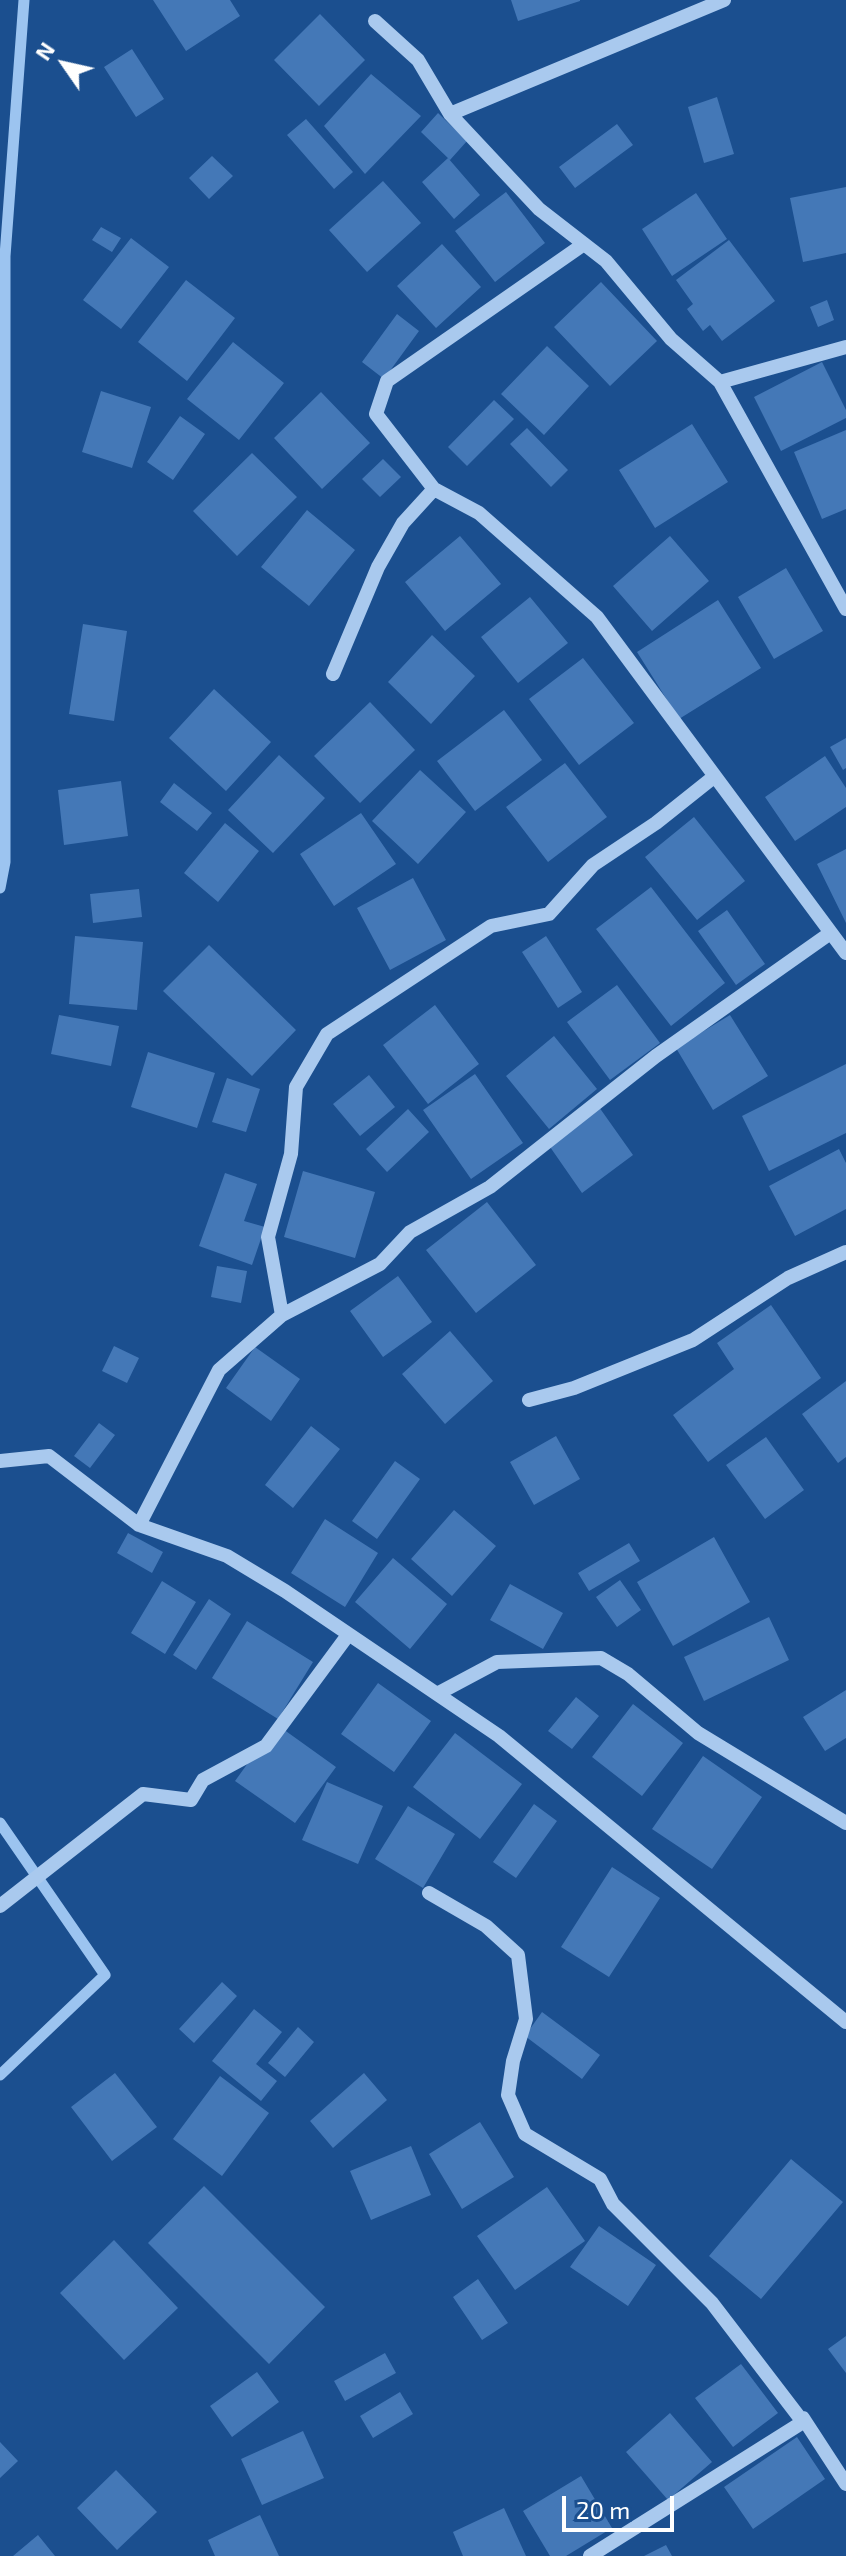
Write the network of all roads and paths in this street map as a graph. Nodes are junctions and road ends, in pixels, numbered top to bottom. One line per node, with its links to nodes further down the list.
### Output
1 (724, 0): 3 (street)
2 (375, 21): 3 (street)
3 (450, 114): 4 (street)
4 (584, 244): 6 (street); 7 (street)
5 (846, 347): 6 (street)
6 (720, 382): 8 (street)
7 (434, 489): 9 (street); 10 (street)
8 (846, 609)
9 (333, 674)
10 (715, 776): 11 (street); 14 (street)
11 (829, 934): 12 (street); 14 (street)
12 (846, 953)
13 (846, 1252): 15 (street)
14 (282, 1315): 17 (street)
15 (529, 1400)
16 (0, 1461): 17 (street)
17 (139, 1525): 18 (street)
18 (348, 1635): 19 (street); 22 (street)
19 (437, 1694): 20 (street); 23 (street)
20 (846, 1823)
21 (429, 1893): 24 (street)
22 (0, 1906)
23 (846, 2022)
24 (803, 2422): 25 (street); 26 (street)
25 (846, 2484)
26 (590, 2556)

